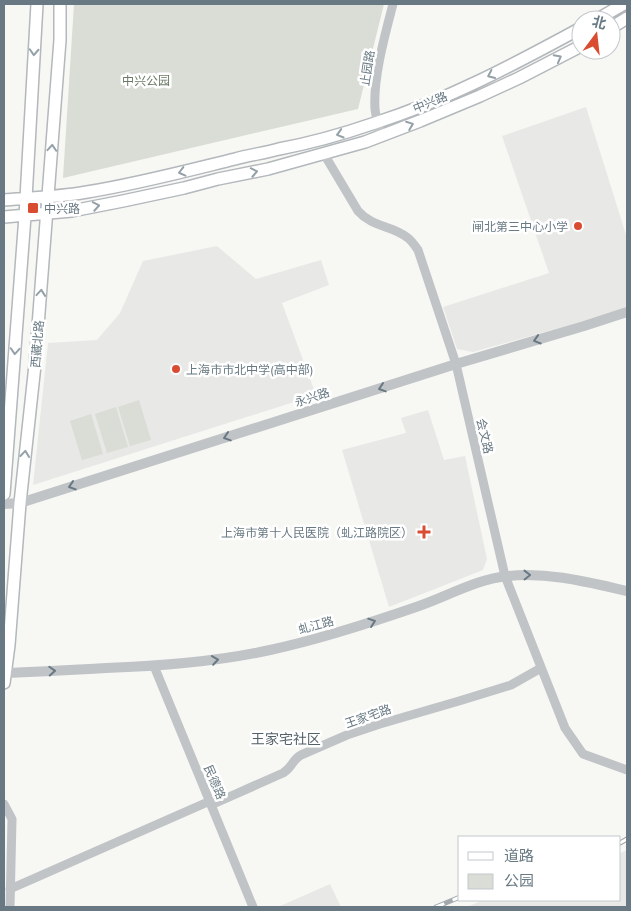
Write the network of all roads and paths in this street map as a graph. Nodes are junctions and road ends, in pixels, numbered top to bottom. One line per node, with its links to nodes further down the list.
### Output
1 (37, 4): 10 (main road, 西藏北路, one-way to 10)
2 (60, 4): 9 (main road, 西藏北路, one-way to 2)
3 (393, 4): 6 (street, 止园路)
4 (571, 34): 6 (main road, 中兴路, one-way to 6)
5 (571, 51): 7 (main road, 中兴路, one-way to 5)
6 (377, 123): 7 (street, 止园路); 9 (main road, 中兴路, one-way to 9)
7 (381, 136): 8 (main road, 中兴路)
8 (324, 154): 12 (main road, 中兴路, one-way to 8); 16 (street, 会文路)
9 (48, 197): 10 (main road, 中兴路); 12 (main road, 西藏北路)
10 (26, 198): 11 (main road, 中兴路); 13 (main road, 西藏北路)
11 (4, 200)
12 (47, 214): 13 (main road, 中兴路); 18 (main road, 西藏北路, one-way to 12)
13 (25, 216): 14 (main road, 中兴路); 17 (main road, 西藏北路, one-way to 17)
14 (4, 217)
15 (627, 312): 16 (street, 永兴路, one-way to 16)
16 (456, 364): 18 (street, 永兴路, one-way to 18); 20 (street, 会文路)
17 (4, 494)
18 (20, 503): 19 (street, 永兴路); 24 (main road, 西藏北路)
19 (4, 504)
20 (505, 576): 21 (street, 虬江路, one-way to 21); 22 (street, 虬江路, one-way to 20); 23 (street, 会文路)
21 (627, 591)
22 (154, 666): 24 (street, 虬江路, one-way to 22); 26 (street, 民德路)
23 (541, 668): 25 (street, 会文路); 26 (street, 王家宅路)
24 (4, 676)
25 (627, 770)
26 (210, 803): 28 (street, 王家宅路); 30 (street, 民德路)
27 (4, 804): 28 (street)
28 (10, 890): 29 (street)
29 (10, 907)
30 (253, 907)

